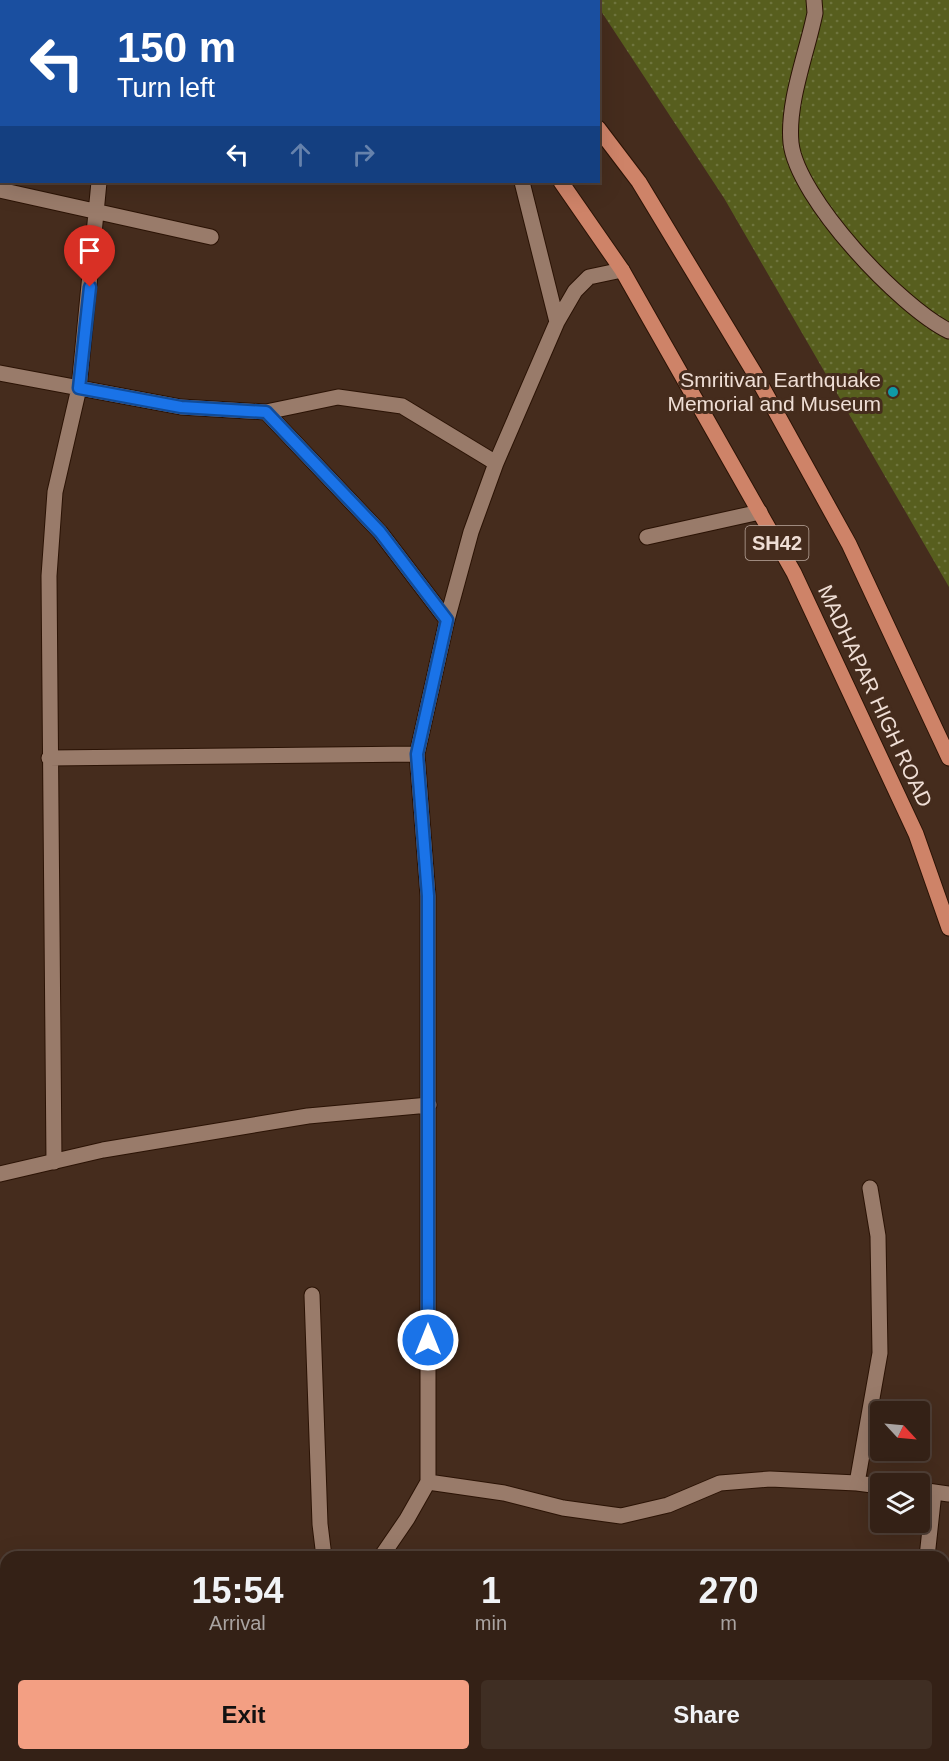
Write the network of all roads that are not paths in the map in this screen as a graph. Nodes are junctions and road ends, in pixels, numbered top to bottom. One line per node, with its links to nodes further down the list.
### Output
1 (814, 0): 11 (street)
2 (600, 131): 21 (main road, SH42)
3 (99, 183): 7 (street)
4 (522, 183): 10 (street)
5 (562, 183): 9 (main road, MADHAPAR HIGH ROAD / SH42)
6 (0, 190): 7 (street)
7 (97, 210): 8 (street); 13 (street)
8 (211, 237)
9 (622, 270): 10 (street); 16 (main road, MADHAPAR HIGH ROAD / SH42)
10 (557, 322): 15 (street)
11 (949, 331)
12 (0, 373): 13 (street)
13 (79, 388): 14 (street); 20 (street)
14 (266, 412): 15 (street); 18 (street)
15 (496, 463): 18 (street)
16 (760, 512): 17 (street); 22 (main road, MADHAPAR HIGH ROAD / SH42)
17 (647, 537)
18 (447, 620): 19 (street)
19 (417, 754): 20 (street); 23 (street)
20 (49, 758): 24 (street)
21 (949, 758)
22 (949, 928)
23 (429, 1105): 24 (street); 28 (street)
24 (54, 1162): 25 (street)
25 (0, 1174)
26 (870, 1188): 29 (street)
27 (312, 1295): 32 (street)
28 (428, 1482): 29 (street); 33 (street)
29 (857, 1483): 30 (street)
30 (870, 1485)
31 (934, 1492): 34 (street)
32 (323, 1551)
33 (385, 1551)
34 (928, 1551)

